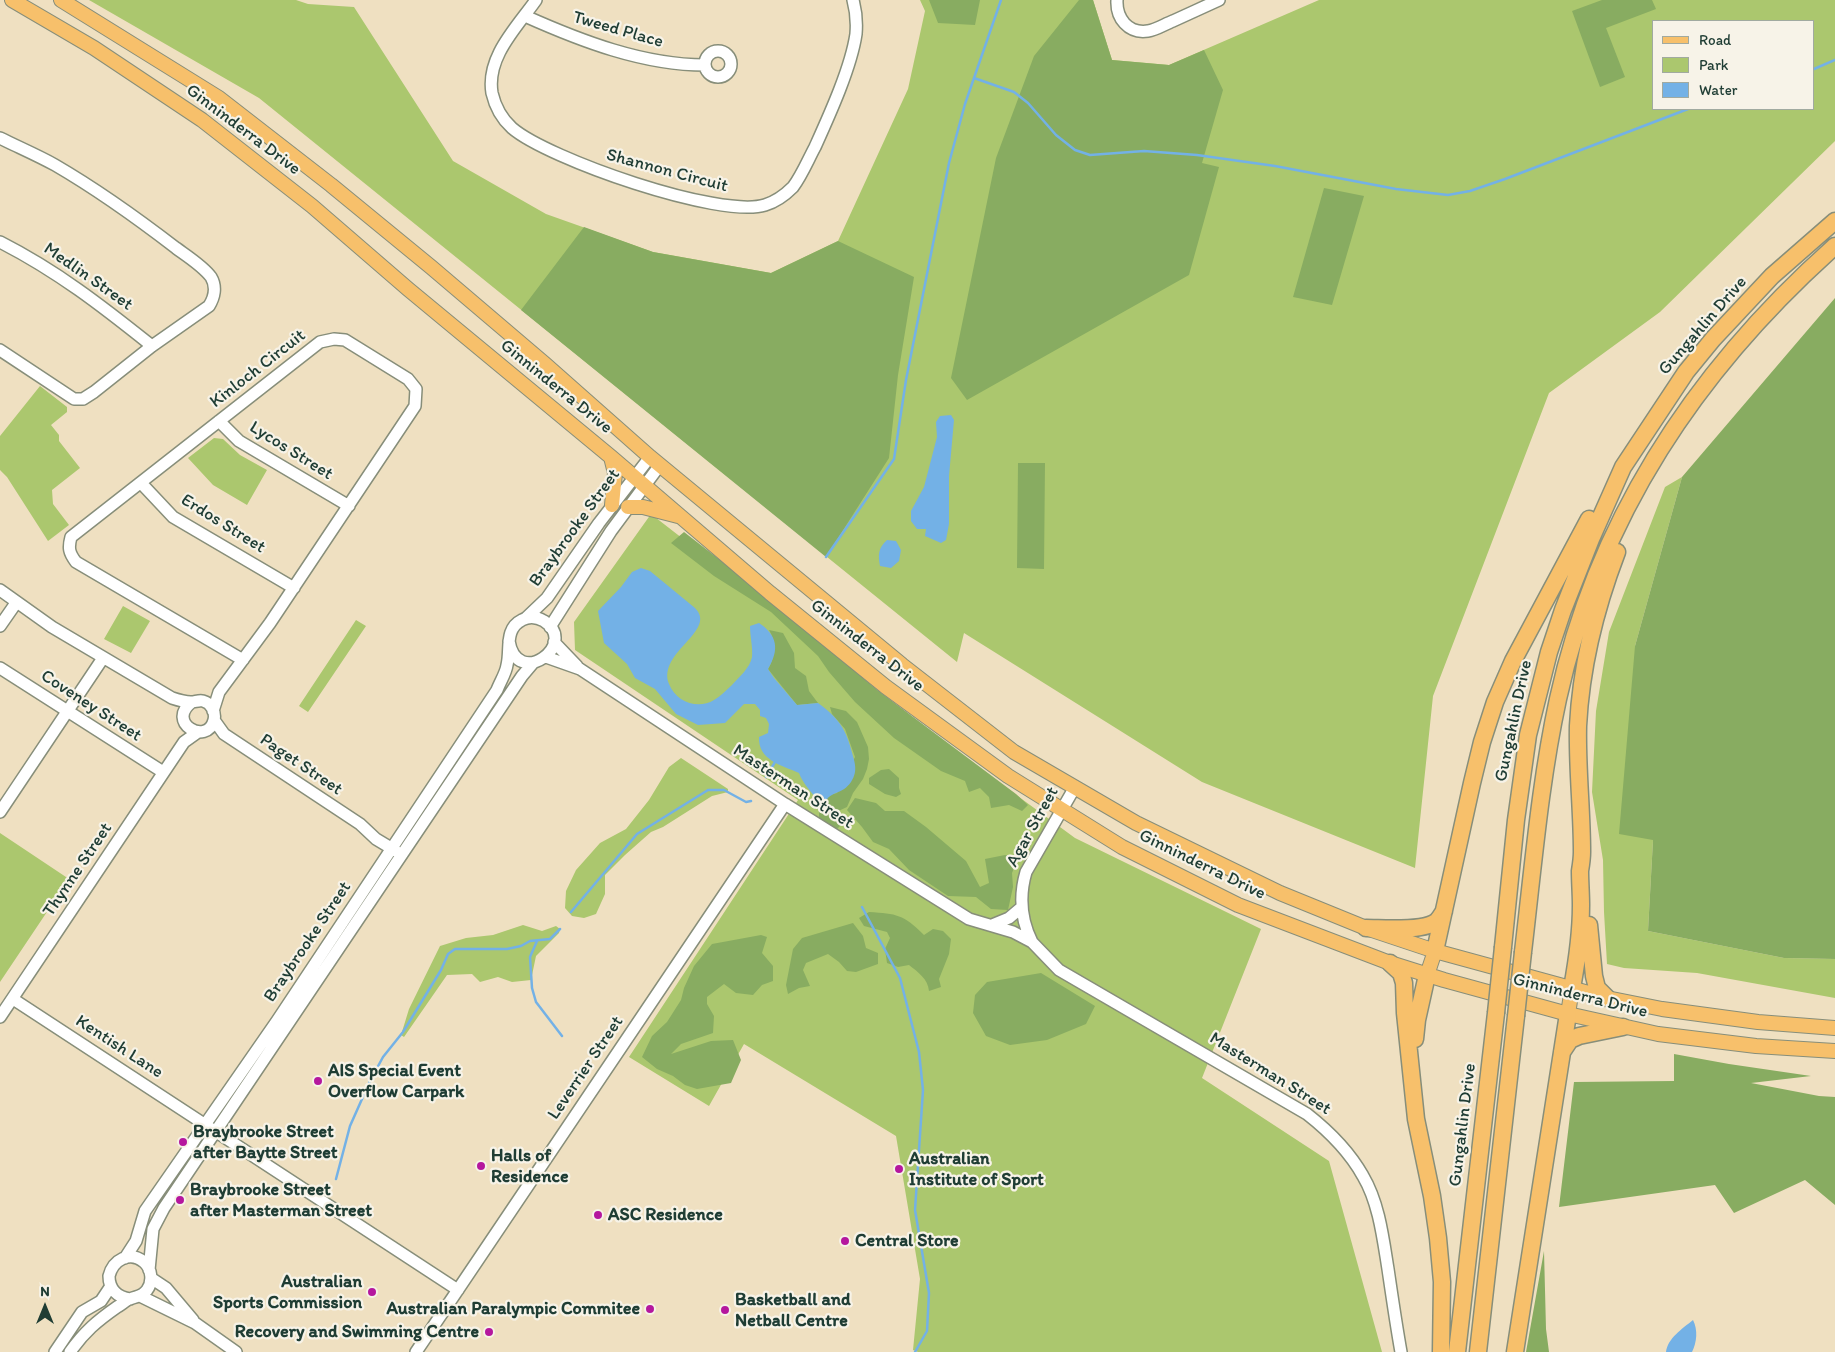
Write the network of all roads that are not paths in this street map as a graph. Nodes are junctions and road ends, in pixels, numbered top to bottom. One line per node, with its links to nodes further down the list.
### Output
1 (12, 0): 17 (main road, Ginninderra Drive)
2 (61, 0): 18 (main road, Ginninderra Drive)
3 (536, 0): 7 (street, Shannon Circuit)
4 (853, 0): 7 (street, Shannon Circuit)
5 (1117, 0): 6 (street)
6 (1220, 0)
7 (525, 16): 8 (street, Tweed Place)
8 (705, 65)
9 (0, 138): 13 (street)
10 (1835, 221): 19 (highway, Gungahlin Drive)
11 (0, 242): 13 (street, Medlin Street)
12 (1835, 246): 15 (highway)
13 (152, 346): 14 (street)
14 (0, 350)
15 (1680, 419): 56 (highway); 91 (highway, bridge)
16 (219, 421): 21 (street, Kinloch Circuit); 22 (street, Lycos Street); 22 (street, Kinloch Circuit)
17 (611, 457): 20 (main road, Ginninderra Drive); 23 (main road)
18 (655, 461): 20 (street, Braybrooke Street); 50 (main road, Ginninderra Drive)
19 (1623, 467): 58 (highway); 90 (highway, Gungahlin Drive, bridge)
20 (640, 481): 23 (street, Braybrooke Street); 24 (street, Braybrooke Street); 25 (main road, Ginninderra Drive)
21 (141, 483): 26 (street, Erdos Street); 36 (street, Kinloch Circuit)
22 (349, 506): 26 (street, Kinloch Circuit)
23 (612, 506): 29 (street, Braybrooke Street)
24 (628, 507): 25 (main road); 31 (street, Braybrooke Street)
25 (683, 518): 52 (main road, Ginninderra Drive)
26 (294, 588): 36 (street, Kinloch Circuit)
27 (0, 590): 28 (street)
28 (16, 603): 30 (street); 35 (street)
29 (526, 618): 31 (street); 32 (street)
30 (0, 626)
31 (550, 627): 33 (street)
32 (509, 641): 37 (street); 54 (street, Braybrooke Street)
33 (554, 642): 34 (street); 39 (street, Masterman Street)
34 (546, 657): 37 (street); 39 (street, Masterman Street)
35 (102, 658): 41 (street); 43 (street)
36 (243, 660): 40 (street, Kinloch Circuit)
37 (533, 662): 55 (street, Braybrooke Street)
38 (0, 668): 43 (street, Coveney Street)
39 (580, 670): 51 (street, Masterman Street)
40 (219, 692): 42 (street, Kinloch Circuit); 44 (street, Kinloch Circuit)
41 (172, 698): 42 (street); 45 (street)
42 (198, 702): 44 (street); 45 (street)
43 (67, 711): 49 (street, Coveney Street); 53 (street)
44 (214, 716): 46 (street); 47 (street, Paget Street)
45 (184, 720): 46 (street); 48 (street)
46 (201, 731): 47 (street, Paget Street); 48 (street, Thynne Street)
47 (224, 734): 54 (street, Paget Street)
48 (184, 742): 49 (street, Thynne Street)
49 (163, 772): 67 (street, Thynne Street)
50 (1075, 787): 52 (street, Agar Street); 60 (main road, Ginninderra Drive)
51 (785, 804): 59 (street, Masterman Street); 80 (street, Leverrier Street)
52 (1061, 810): 57 (street, Agar Street); 63 (main road, Ginninderra Drive)
53 (0, 812)
54 (393, 846): 55 (street, Paget Street); 75 (street, Braybrooke Street)
55 (403, 853): 76 (street, Braybrooke Street)
56 (1582, 854): 65 (highway); 66 (highway)
57 (1022, 906): 59 (street); 61 (street, Agar Street)
58 (1444, 910): 60 (highway); 62 (highway)
59 (992, 925): 61 (street, Masterman Street)
60 (1366, 928): 62 (main road, Ginninderra Drive)
61 (1032, 942): 88 (street, Masterman Street)
62 (1435, 951): 64 (main road); 65 (main road, Ginninderra Drive)
63 (1390, 963): 64 (main road, Ginninderra Drive); 74 (highway)
64 (1427, 975): 68 (main road, Ginninderra Drive); 74 (highway)
65 (1572, 988): 66 (main road, Ginninderra Drive); 68 (main road)
66 (1607, 998): 71 (main road, Ginninderra Drive)
67 (13, 999): 69 (street, Thynne Street); 75 (street, Kentish Lane)
68 (1568, 1014): 70 (main road, Ginninderra Drive); 73 (highway)
69 (0, 1017)
70 (1623, 1027): 72 (main road, Ginninderra Drive); 73 (highway)
71 (1835, 1028)
72 (1835, 1051)
73 (1562, 1052): 92 (highway)
74 (1411, 1071): 89 (highway)
75 (205, 1125): 76 (street, Kentish Lane); 77 (street, Braybrooke Street)
76 (216, 1132): 78 (street, Braybrooke Street); 80 (street, Kentish Lane)
77 (124, 1258): 78 (street); 79 (street)
78 (150, 1274): 81 (street); 82 (street)
79 (110, 1286): 81 (street); 83 (street)
80 (458, 1290): 87 (street, Leverrier Street)
81 (135, 1297): 82 (street); 84 (street)
82 (195, 1323): 86 (street)
83 (66, 1336): 84 (street); 85 (street)
84 (73, 1348)
85 (55, 1352)
86 (236, 1352)
87 (416, 1352)
88 (1401, 1352)
89 (1442, 1352)
90 (1457, 1352)
91 (1478, 1352)
92 (1515, 1352)

